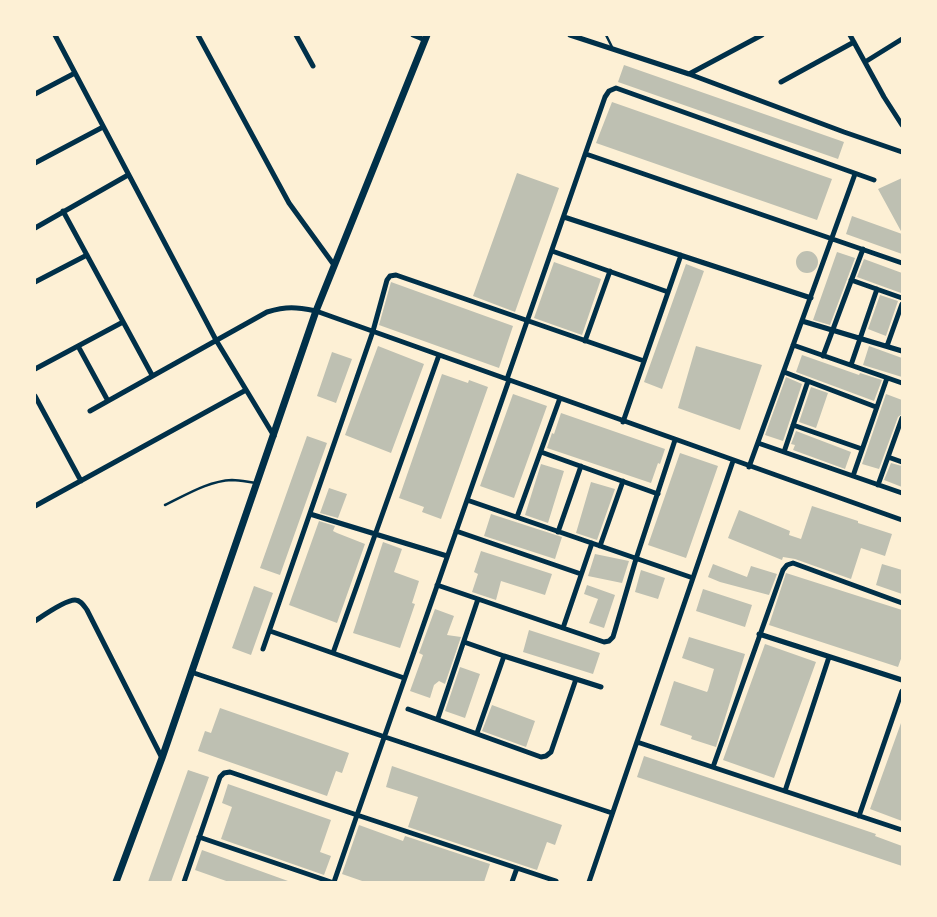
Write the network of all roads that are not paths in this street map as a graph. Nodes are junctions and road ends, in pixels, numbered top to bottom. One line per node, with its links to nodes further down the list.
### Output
1 (55, 35): 15 (street)
2 (198, 35): 36 (street)
3 (296, 35): 14 (street)
4 (413, 35): 9 (street)
5 (570, 35): 12 (street)
6 (606, 35): 12 (lane)
7 (762, 35): 16 (street)
8 (850, 35): 11 (street)
9 (426, 37): 36 (main road)
10 (902, 39): 13 (street)
11 (854, 42): 13 (street); 17 (street)
12 (612, 49): 16 (street)
13 (865, 62): 19 (street)
14 (313, 66)
15 (75, 72): 18 (street); 20 (street)
16 (689, 74): 21 (street)
17 (781, 82)
18 (35, 94)
19 (902, 125)
20 (103, 127): 23 (street); 25 (street)
21 (902, 152)
22 (586, 154): 24 (street); 28 (street); 30 (street)
23 (35, 163)
24 (855, 174): 26 (street); 30 (street)
25 (128, 175): 27 (street); 52 (street)
26 (874, 180)
27 (63, 211): 29 (street); 33 (street)
28 (564, 217): 32 (street); 34 (street)
29 (35, 228)
30 (832, 238): 31 (street); 42 (street)
31 (862, 249): 35 (street); 38 (street)
32 (552, 251): 37 (street); 46 (street)
33 (86, 255): 39 (street); 48 (street)
34 (681, 255): 41 (street); 42 (street)
35 (902, 263)
36 (334, 265): 45 (main road)
37 (610, 271): 41 (street); 53 (street)
38 (851, 280): 40 (street); 50 (street)
39 (35, 282)
40 (877, 289): 43 (street); 51 (street)
41 (668, 292): 60 (street)
42 (811, 298): 47 (street)
43 (902, 298)
44 (902, 304): 56 (street)
45 (316, 311): 49 (street); 52 (street); 78 (main road)
46 (527, 321): 49 (street); 53 (street); 66 (street)
47 (802, 321): 50 (street); 55 (street)
48 (123, 322): 54 (street); 64 (street)
49 (373, 331): 58 (street); 99 (street)
50 (833, 331): 51 (street); 59 (street)
51 (860, 338): 56 (street); 61 (street)
52 (216, 340): 64 (street); 69 (street)
53 (585, 341): 60 (street)
54 (78, 346): 62 (street); 72 (street)
55 (793, 346): 59 (street); 63 (street)
56 (887, 346): 57 (street)
57 (902, 351)
58 (439, 355): 66 (street); 104 (street)
59 (823, 356): 61 (street)
60 (644, 361): 76 (street)
61 (850, 365): 65 (street)
62 (35, 369)
63 (784, 372): 67 (street); 80 (street)
64 (152, 375): 72 (street)
65 (886, 378): 68 (street); 73 (street)
66 (508, 380): 71 (street); 96 (street)
67 (808, 382): 73 (street); 77 (street)
68 (902, 383)
69 (246, 390): 78 (street); 90 (street)
70 (35, 396): 90 (street)
71 (560, 398): 76 (street); 82 (street)
72 (108, 401): 74 (street)
73 (876, 407): 81 (street)
74 (90, 411)
75 (902, 418): 84 (street)
76 (623, 422): 79 (street)
77 (793, 425): 81 (street); 83 (street)
78 (274, 436): 92 (main road)
79 (675, 440): 85 (street); 95 (street)
80 (758, 443): 83 (street); 88 (street)
81 (862, 449): 89 (street)
82 (541, 452): 87 (street); 100 (street)
83 (784, 452): 89 (street)
84 (888, 457): 86 (street); 93 (street)
85 (734, 461): 88 (street); 110 (street)
86 (902, 462)
87 (580, 466): 91 (street); 103 (street)
88 (749, 467): 101 (street)
89 (853, 476): 93 (street)
90 (80, 481): 98 (street)
91 (623, 482): 95 (street); 106 (street)
92 (257, 483): 97 (lane); 123 (main road)
93 (878, 485): 94 (street)
94 (902, 493)
95 (658, 494): 108 (street)
96 (467, 500): 100 (street); 102 (street)
97 (165, 505)
98 (35, 506)
99 (310, 514): 104 (street); 116 (street)
100 (517, 517): 103 (street)
101 (902, 520)
102 (456, 531): 107 (street); 109 (street)
103 (558, 532): 105 (street)
104 (376, 534): 107 (street); 120 (street)
105 (592, 543): 106 (street); 109 (street)
106 (600, 546): 108 (street)
107 (447, 556): 111 (street)
108 (636, 559): 110 (street); 115 (street)
109 (581, 574): 115 (street)
110 (693, 578): 133 (street)
111 (437, 585): 112 (street); 124 (street)
112 (478, 599): 115 (street); 118 (street)
113 (902, 603): 117 (street)
114 (35, 621): 134 (street)
115 (563, 628)
116 (270, 631): 119 (street); 120 (street)
117 (760, 634): 122 (street); 135 (street)
118 (464, 642): 121 (street); 130 (street)
119 (263, 649)
120 (333, 653): 124 (street)
121 (504, 656): 125 (street); 131 (street)
122 (829, 657): 126 (street); 136 (street)
123 (191, 672): 132 (street); 134 (main road)
124 (404, 678): 132 (street)
125 (576, 679): 127 (street); 131 (street)
126 (902, 680)
127 (601, 687)
128 (902, 691): 139 (street)
129 (408, 709): 130 (street)
130 (438, 718): 131 (street)
131 (477, 733)
132 (383, 736): 137 (street); 138 (street)
133 (637, 742): 135 (street); 137 (street)
134 (162, 758): 144 (main road)
135 (713, 767): 136 (street)
136 (785, 791): 139 (street)
137 (612, 813): 148 (street)
138 (357, 816): 141 (street); 142 (street); 146 (street)
139 (859, 816): 140 (street)
140 (902, 830)
141 (199, 838): 145 (street); 146 (street)
142 (517, 868): 143 (street); 147 (street)
143 (556, 880)
144 (116, 882)
145 (184, 882)
146 (333, 882)
147 (512, 882)
148 (589, 882)

